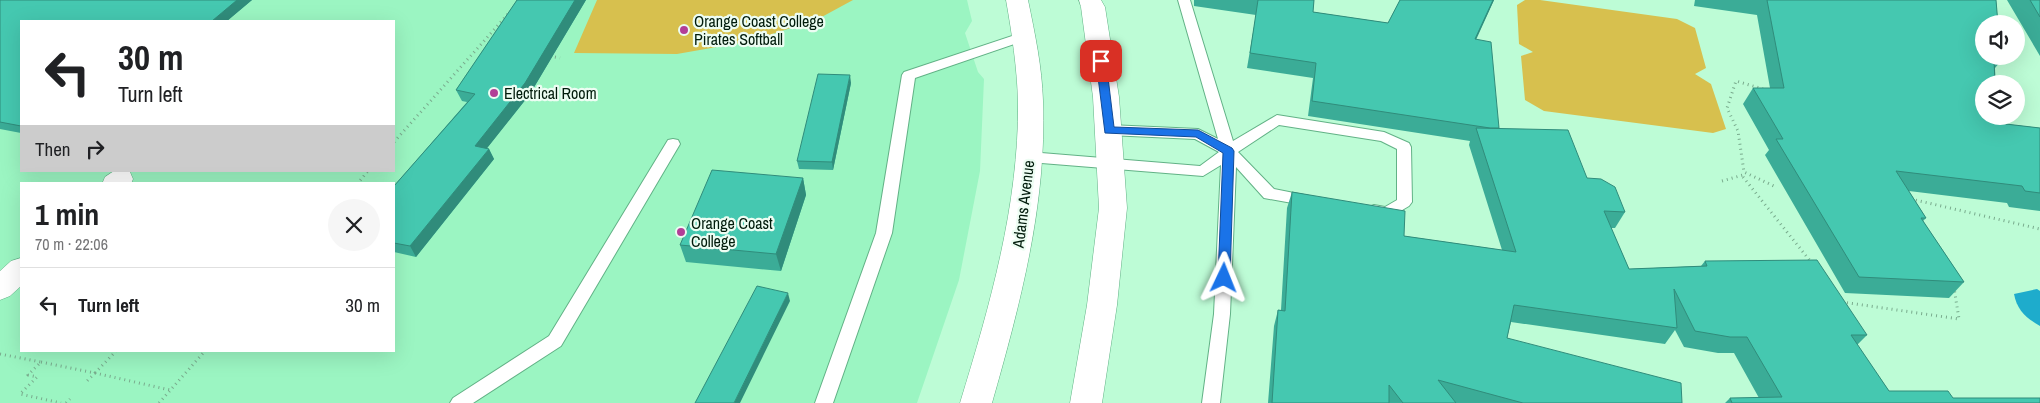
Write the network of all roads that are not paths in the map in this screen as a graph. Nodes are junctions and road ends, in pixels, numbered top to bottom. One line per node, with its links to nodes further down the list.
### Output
1 (1017, 0): 4 (main road, Adams Avenue)
2 (1090, 0): 5 (main road)
3 (1184, 0): 7 (lane)
4 (1024, 36): 8 (main road, Adams Avenue); 15 (lane)
5 (1109, 130): 7 (lane); 9 (main road)
6 (672, 144): 14 (lane)
7 (1229, 151): 9 (lane); 10 (lane); 11 (lane); 18 (lane)
8 (1029, 157): 9 (lane); 16 (main road, Adams Avenue)
9 (1112, 165): 17 (main road)
10 (1328, 204)
11 (1357, 208)
12 (20, 270): 13 (main road)
13 (0, 288)
14 (459, 403)
15 (824, 403)
16 (976, 403)
17 (1086, 403)
18 (1211, 403)

